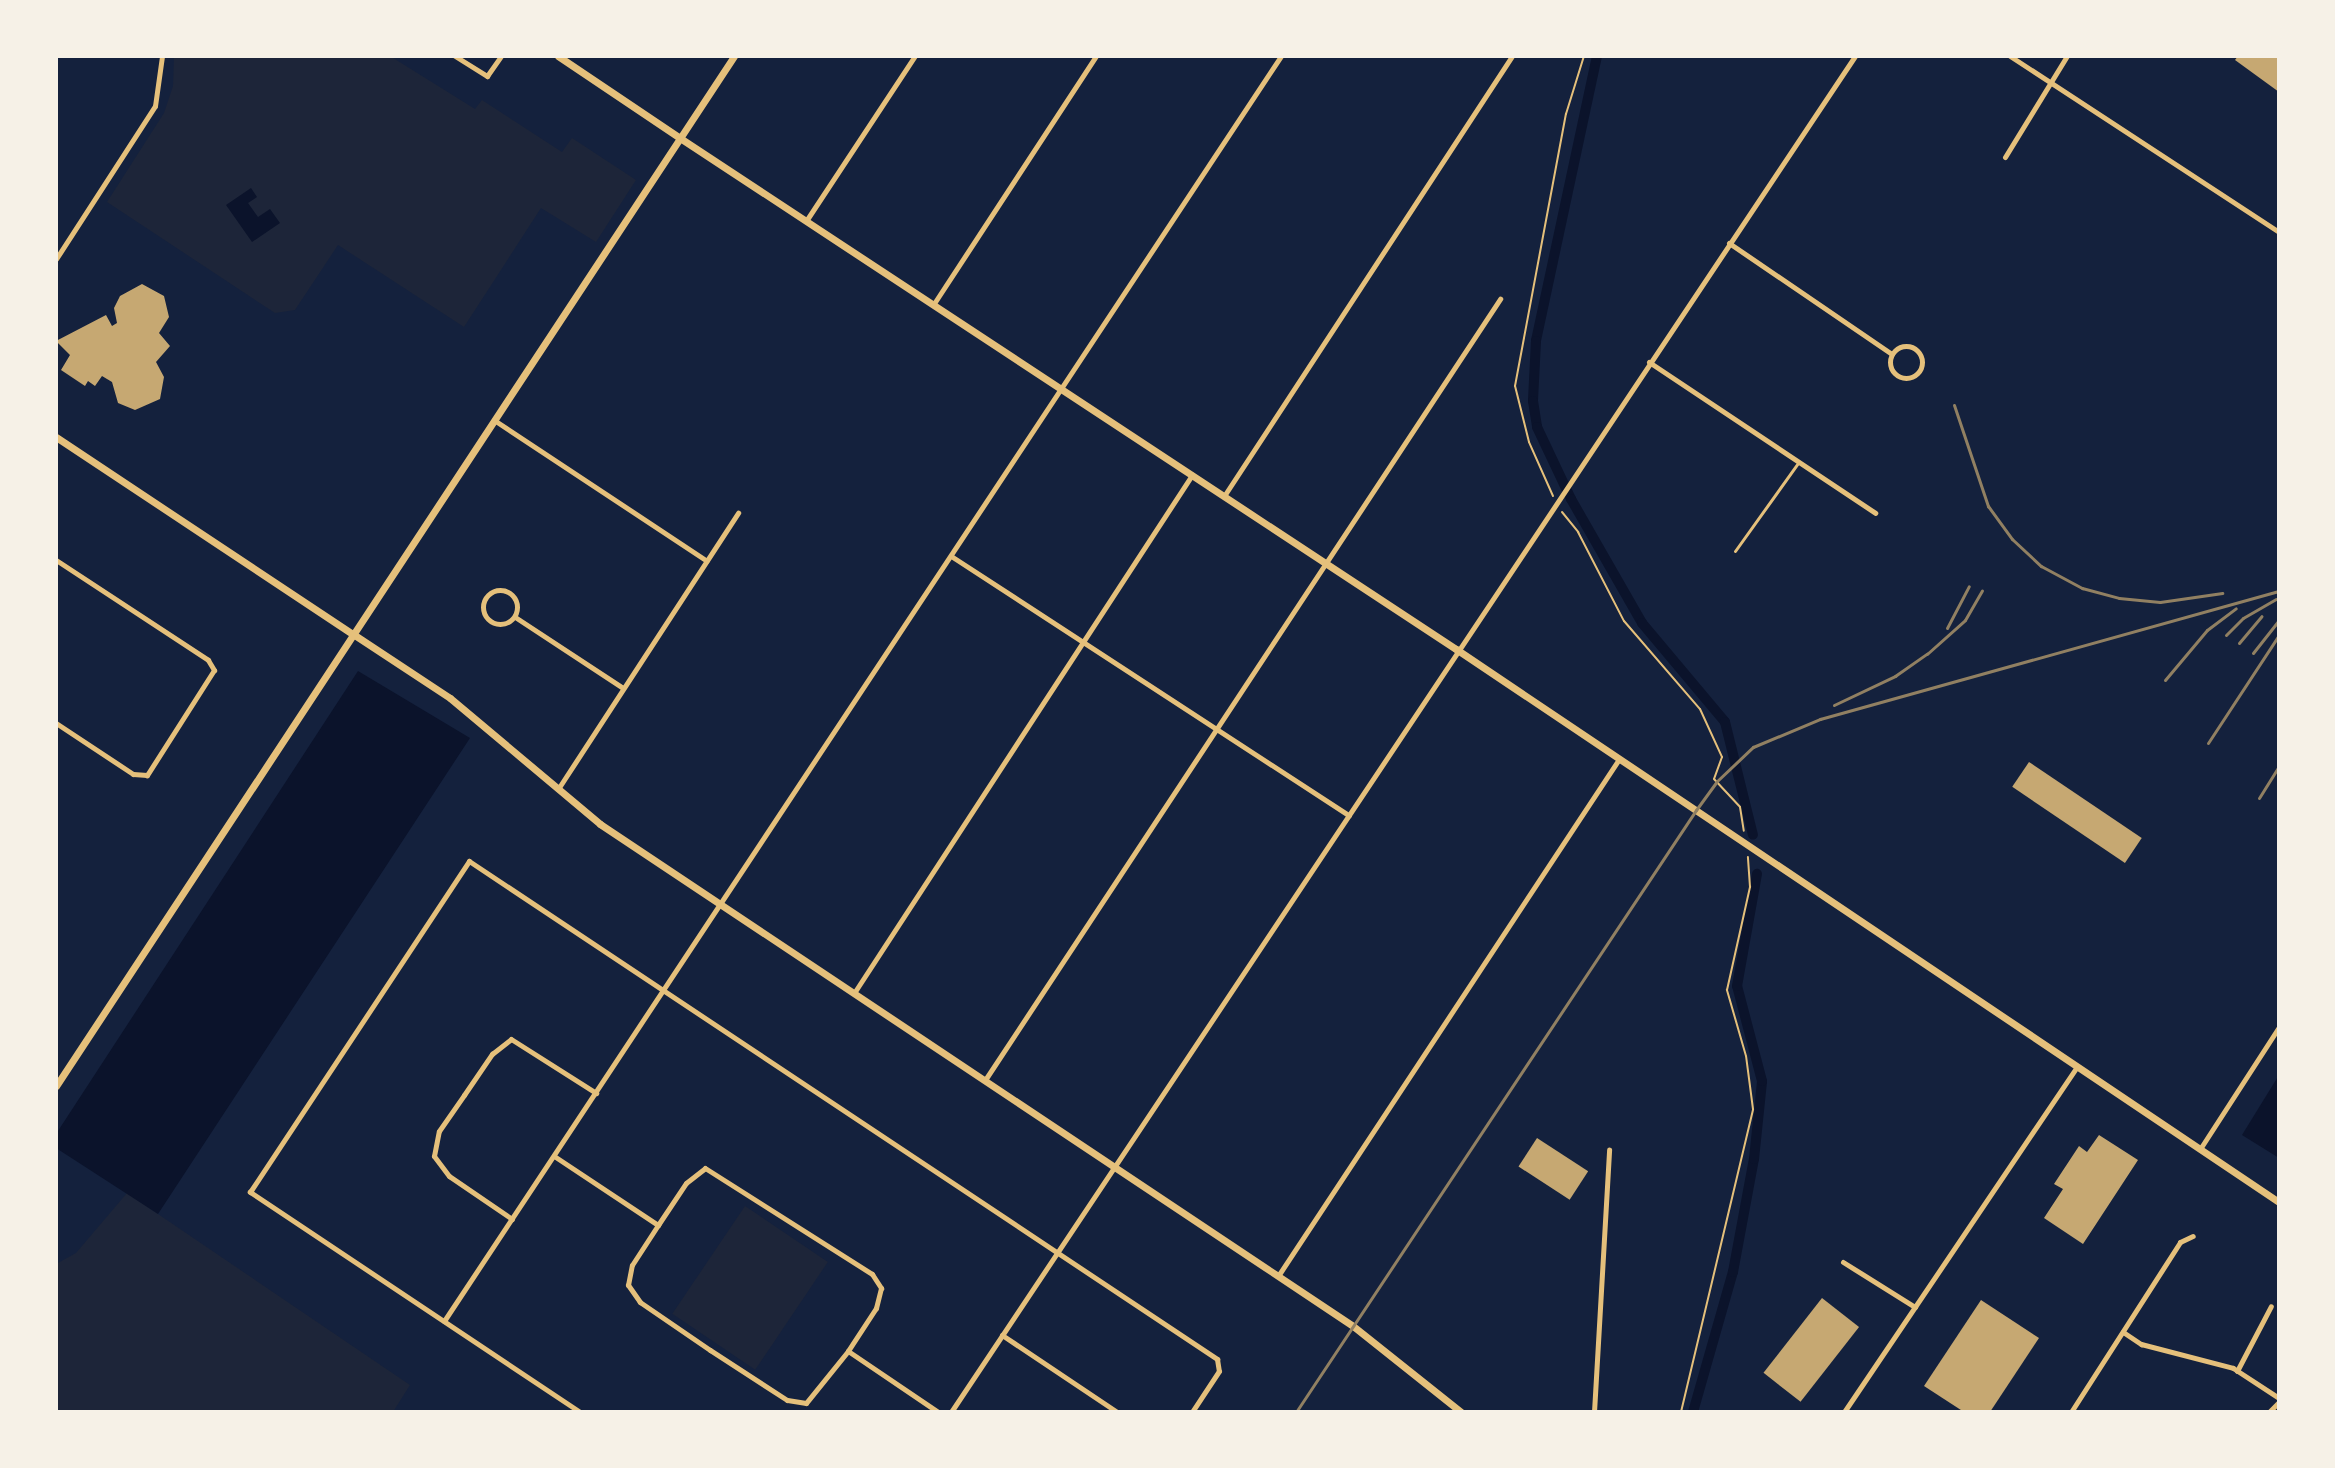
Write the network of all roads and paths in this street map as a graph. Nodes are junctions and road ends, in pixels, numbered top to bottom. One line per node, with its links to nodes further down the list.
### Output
1 (162, 56): 20 (street)
2 (455, 56): 3 (street)
3 (501, 56)
4 (558, 56): 15 (main road)
5 (734, 56): 15 (main road)
6 (915, 56): 17 (street)
7 (1096, 56): 22 (street)
8 (1281, 56): 25 (street)
9 (1512, 56): 30 (street)
10 (1584, 56): 31 (path)
11 (1855, 56): 19 (street)
12 (2010, 56): 14 (street)
13 (2067, 56): 14 (street)
14 (2052, 82): 16 (street); 18 (street)
15 (680, 138): 17 (main road); 26 (main road)
16 (2005, 157)
17 (806, 221): 22 (main road)
18 (2279, 232)
19 (1729, 243): 23 (street); 24 (street)
20 (56, 259)
21 (1500, 299): 38 (street)
22 (933, 305): 25 (main road)
23 (1892, 354): 23 (street)
24 (1649, 362): 28 (street); 31 (street)
25 (1062, 390): 29 (main road); 35 (street)
26 (494, 420): 37 (street); 40 (main road)
27 (56, 437): 40 (main road)
28 (1798, 463): 33 (street); 34 (lane)
29 (1192, 475): 30 (main road); 41 (street)
30 (1224, 496): 38 (main road)
31 (1556, 500): 42 (street); 49 (path)
32 (738, 513): 37 (street)
33 (1875, 513)
34 (1735, 551)
35 (951, 556): 41 (street); 51 (street)
36 (56, 560): 44 (street)
37 (707, 561): 43 (street)
38 (1325, 563): 42 (main road); 45 (street)
39 (515, 617): 39 (street); 43 (street)
40 (353, 634): 47 (main road); 57 (main road)
41 (1087, 642): 45 (street); 53 (street)
42 (1456, 649): 46 (main road); 48 (street)
43 (623, 688): 47 (street)
44 (56, 723)
45 (1216, 728): 48 (street); 56 (street)
46 (1619, 759): 55 (main road); 69 (street)
47 (557, 790): 51 (main road)
48 (1349, 815): 62 (street)
49 (1745, 839)
50 (1747, 853): 85 (path)
51 (720, 905): 52 (street); 53 (main road)
52 (664, 991): 58 (street); 67 (street); 72 (street)
53 (853, 993): 56 (main road)
54 (2279, 1027): 60 (street)
55 (2077, 1066): 60 (main road); 71 (street)
56 (985, 1081): 62 (main road)
57 (56, 1086)
58 (596, 1093): 61 (street); 64 (street)
59 (1609, 1149): 84 (street)
60 (2200, 1149): 63 (main road)
61 (554, 1156): 64 (street); 65 (street)
62 (1114, 1167): 67 (street); 69 (main road)
63 (2279, 1202)
64 (512, 1219): 72 (street)
65 (658, 1225): 75 (street); 75 (street)
66 (2193, 1236): 73 (street)
67 (1057, 1253): 74 (street); 82 (street)
68 (1843, 1262): 71 (street)
69 (1277, 1276): 83 (main road)
70 (2271, 1306): 76 (street)
71 (1915, 1307): 86 (street)
72 (444, 1321): 78 (street)
73 (2123, 1332): 76 (street); 87 (street)
74 (1002, 1335): 80 (street); 81 (street)
75 (848, 1351): 79 (street)
76 (2237, 1371): 77 (street)
77 (2279, 1400): 88 (street)
78 (580, 1412)
79 (938, 1412)
80 (951, 1412)
81 (1117, 1412)
82 (1192, 1412)
83 (1461, 1412)
84 (1594, 1412)
85 (1681, 1412)
86 (1844, 1412)
87 (2071, 1412)
88 (2269, 1412)

